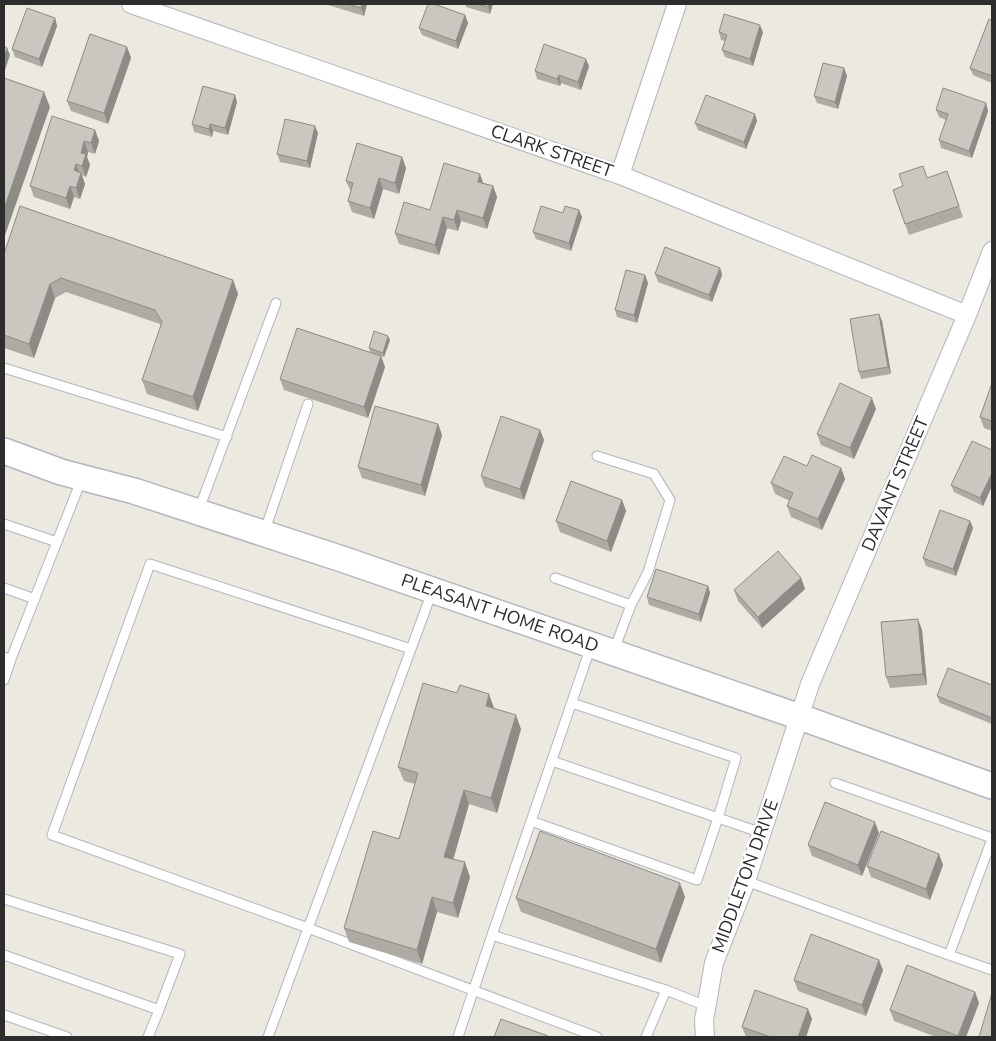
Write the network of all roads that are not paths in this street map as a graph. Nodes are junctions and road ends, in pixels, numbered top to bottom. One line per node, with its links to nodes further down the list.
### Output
1 (131, 4): 3 (street, CLARK STREET)
2 (677, 4): 3 (street)
3 (620, 175): 6 (street, CLARK STREET)
4 (992, 252): 6 (street, DAVANT STREET)
5 (276, 303): 9 (lane)
6 (967, 315): 27 (street, DAVANT STREET)
7 (4, 368): 9 (lane)
8 (308, 404): 15 (lane)
9 (227, 437): 13 (lane)
10 (4, 451): 12 (main road, PLEASANT HOME ROAD)
11 (597, 456): 21 (lane)
12 (82, 478): 13 (main road, PLEASANT HOME ROAD); 16 (lane)
13 (198, 512): 15 (main road, PLEASANT HOME ROAD)
14 (4, 524): 16 (lane)
15 (264, 533): 19 (main road, PLEASANT HOME ROAD)
16 (57, 542): 20 (lane)
17 (555, 578): 21 (lane)
18 (4, 588): 20 (lane)
19 (433, 590): 22 (main road, PLEASANT HOME ROAD); 23 (lane)
20 (35, 599): 24 (lane)
21 (631, 605): 22 (lane)
22 (602, 649): 26 (lane); 27 (main road, PLEASANT HOME ROAD)
23 (411, 650): 37 (lane); 37 (lane)
24 (7, 658): 25 (lane)
25 (4, 680)
26 (572, 703): 28 (lane); 31 (lane)
27 (800, 718): 30 (main road, PLEASANT HOME ROAD); 33 (street, MIDDLETON DRIVE)
28 (552, 761): 31 (lane); 32 (lane)
29 (835, 783): 34 (lane)
30 (992, 786)
31 (718, 818): 32 (lane); 33 (lane)
32 (531, 821): 38 (lane)
33 (762, 833): 35 (street, MIDDLETON DRIVE)
34 (992, 838): 40 (lane)
35 (746, 881): 40 (lane); 44 (street, MIDDLETON DRIVE)
36 (4, 900): 45 (lane)
37 (308, 928): 43 (lane); 49 (lane)
38 (492, 935): 42 (lane); 43 (lane)
39 (4, 955): 45 (lane)
40 (949, 955): 41 (lane)
41 (992, 970)
42 (666, 990): 44 (lane); 52 (lane)
43 (474, 991): 50 (lane); 51 (lane)
44 (706, 1006): 53 (street, MIDDLETON DRIVE)
45 (159, 1010): 48 (lane)
46 (4, 1015): 47 (lane)
47 (67, 1037)
48 (148, 1037)
49 (268, 1037)
50 (458, 1037)
51 (597, 1037)
52 (646, 1037)
53 (705, 1037)

